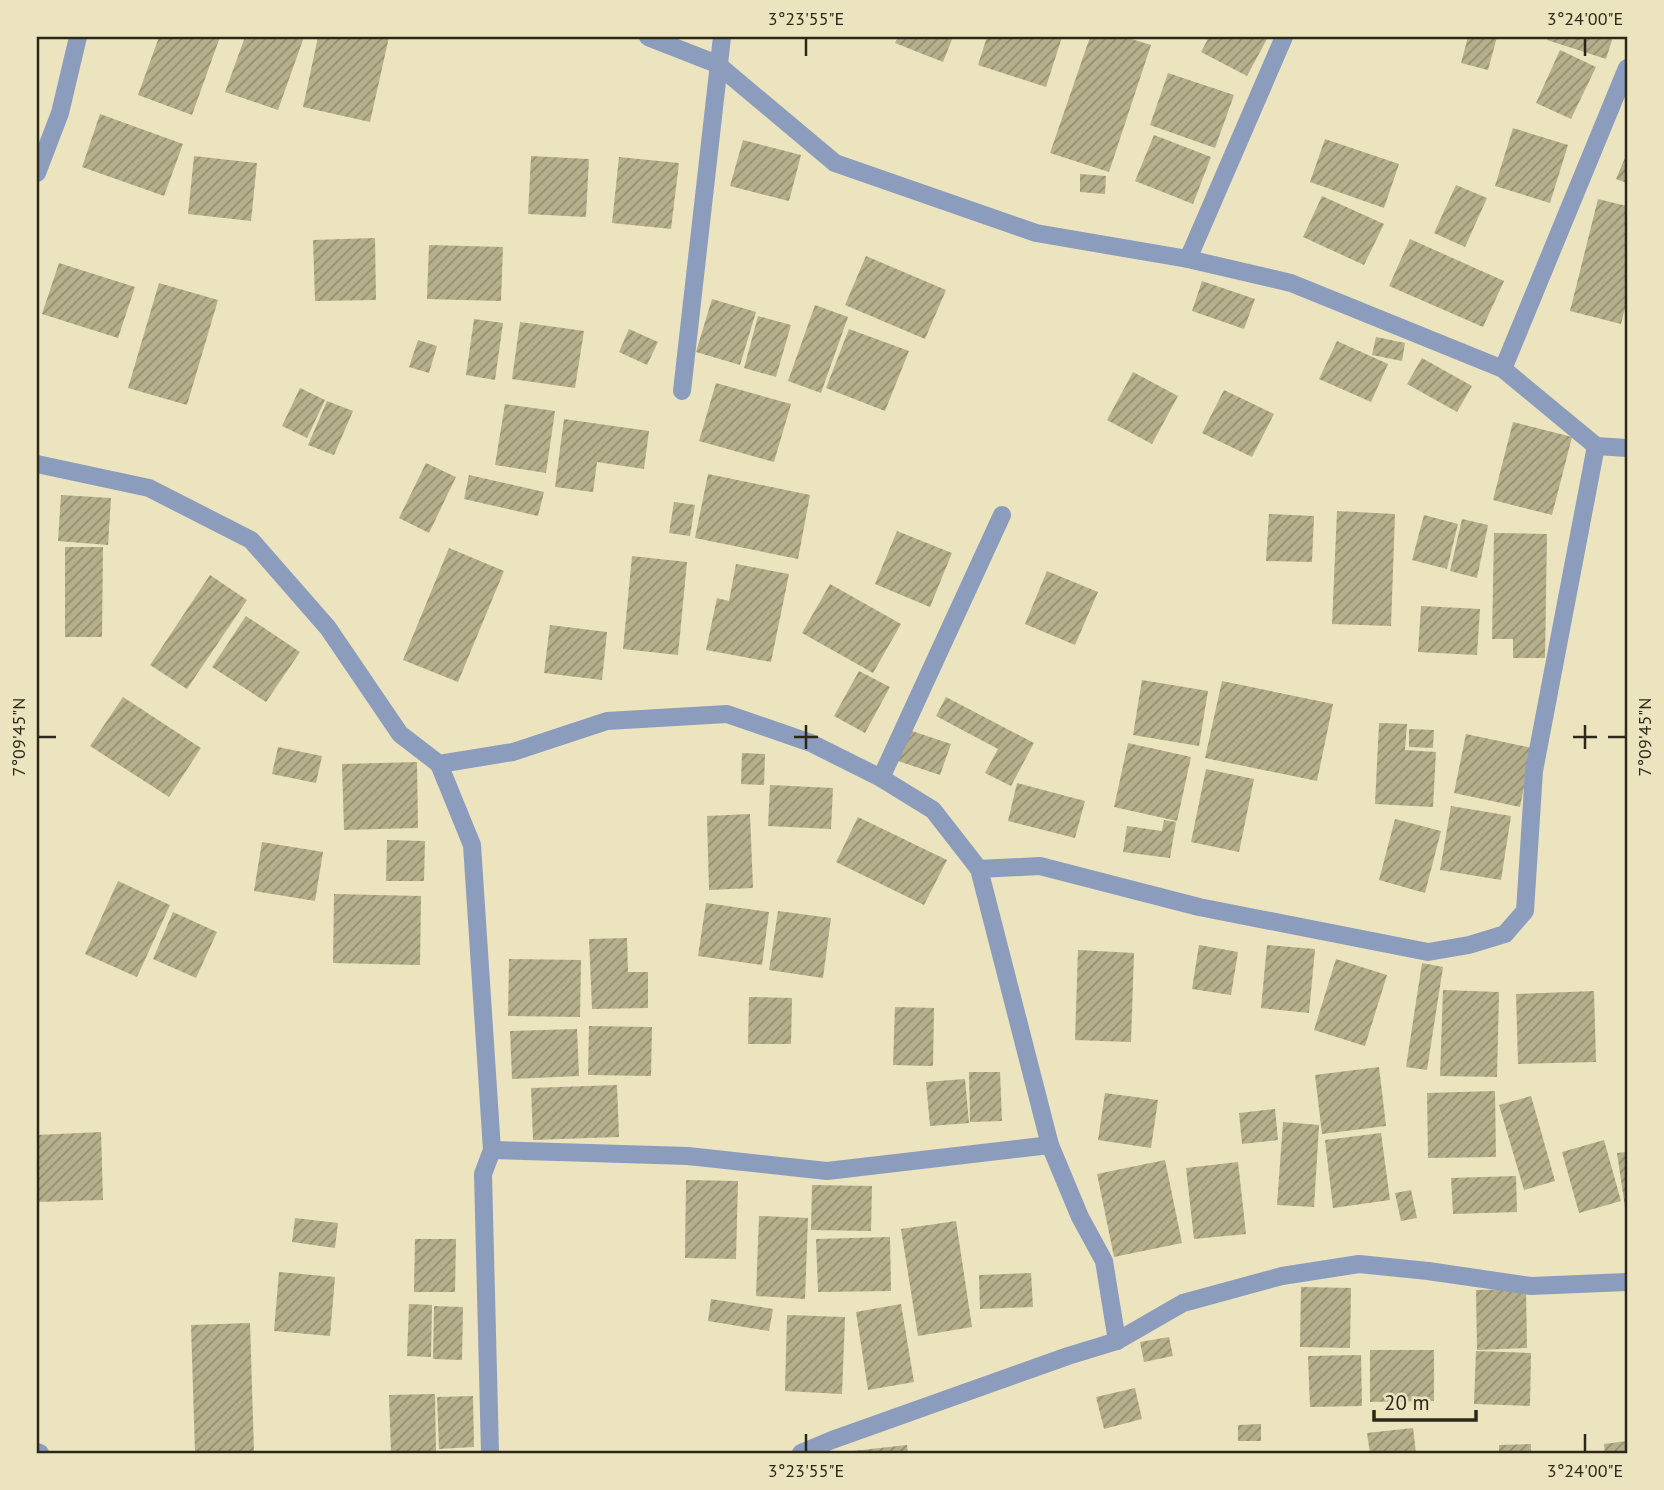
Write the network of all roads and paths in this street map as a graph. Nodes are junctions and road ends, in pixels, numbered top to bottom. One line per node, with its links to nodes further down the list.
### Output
1 (78, 37): 7 (street)
2 (648, 37): 5 (street)
3 (722, 37): 5 (street)
4 (1284, 37): 8 (street)
5 (717, 64): 8 (street); 10 (street)
6 (1627, 68): 9 (street)
7 (37, 173)
8 (1188, 259): 9 (street)
9 (1503, 369): 11 (street)
10 (682, 391)
11 (1596, 446): 12 (street); 17 (street)
12 (1627, 448)
13 (37, 464): 15 (street)
14 (1002, 515): 16 (street)
15 (439, 764): 16 (street); 19 (street)
16 (881, 778): 17 (street)
17 (979, 869): 18 (street)
18 (1050, 1145): 19 (street); 21 (street)
19 (492, 1150): 22 (street)
20 (1627, 1282): 21 (street)
21 (1117, 1341): 23 (street)
22 (490, 1453)
23 (802, 1453)

